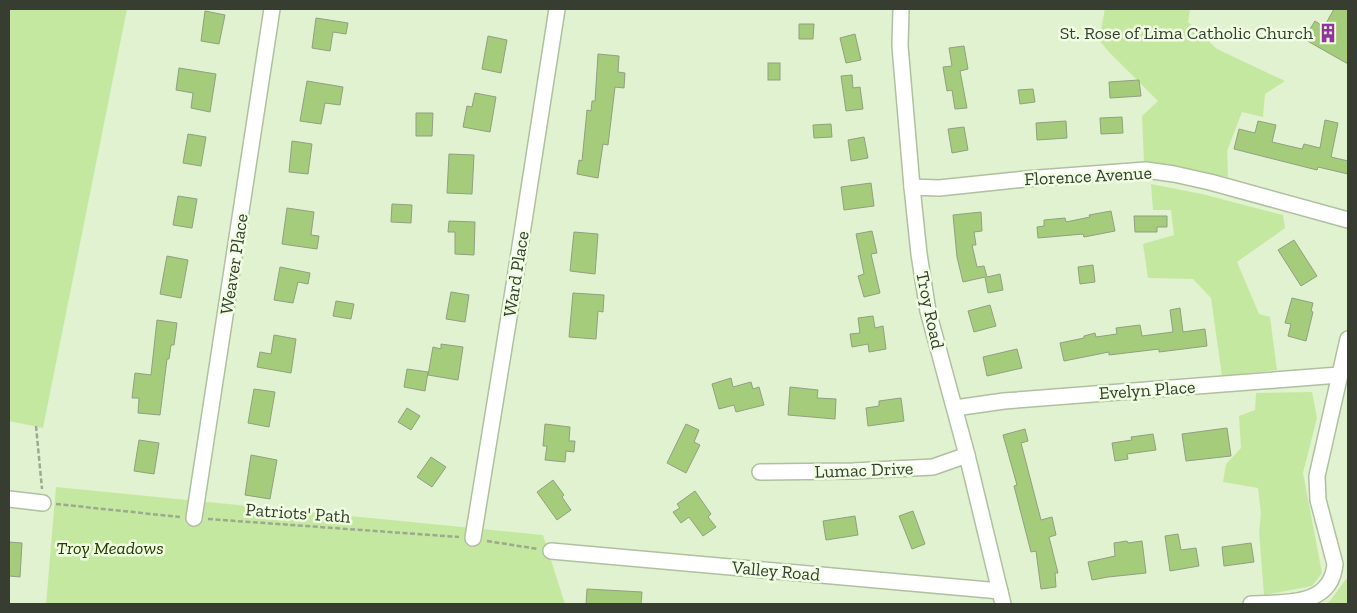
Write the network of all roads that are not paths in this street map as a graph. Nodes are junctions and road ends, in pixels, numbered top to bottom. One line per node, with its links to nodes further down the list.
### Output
1 (272, 9): 13 (street, Weaver Place)
2 (557, 9): 14 (street, Ward Place)
3 (901, 9): 4 (street, Troy Road)
4 (912, 187): 5 (street, Florence Avenue); 8 (street, Troy Road)
5 (1348, 220)
6 (1348, 339): 7 (street)
7 (1339, 375): 8 (street, Evelyn Place); 17 (street)
8 (955, 408): 9 (street, Troy Road)
9 (967, 455): 10 (street, Lumac Drive); 16 (street, Troy Road)
10 (760, 472)
11 (9, 499): 12 (street)
12 (44, 503)
13 (194, 518)
14 (473, 538)
15 (551, 550): 16 (street, Valley Road)
16 (1002, 598)
17 (1250, 604)

